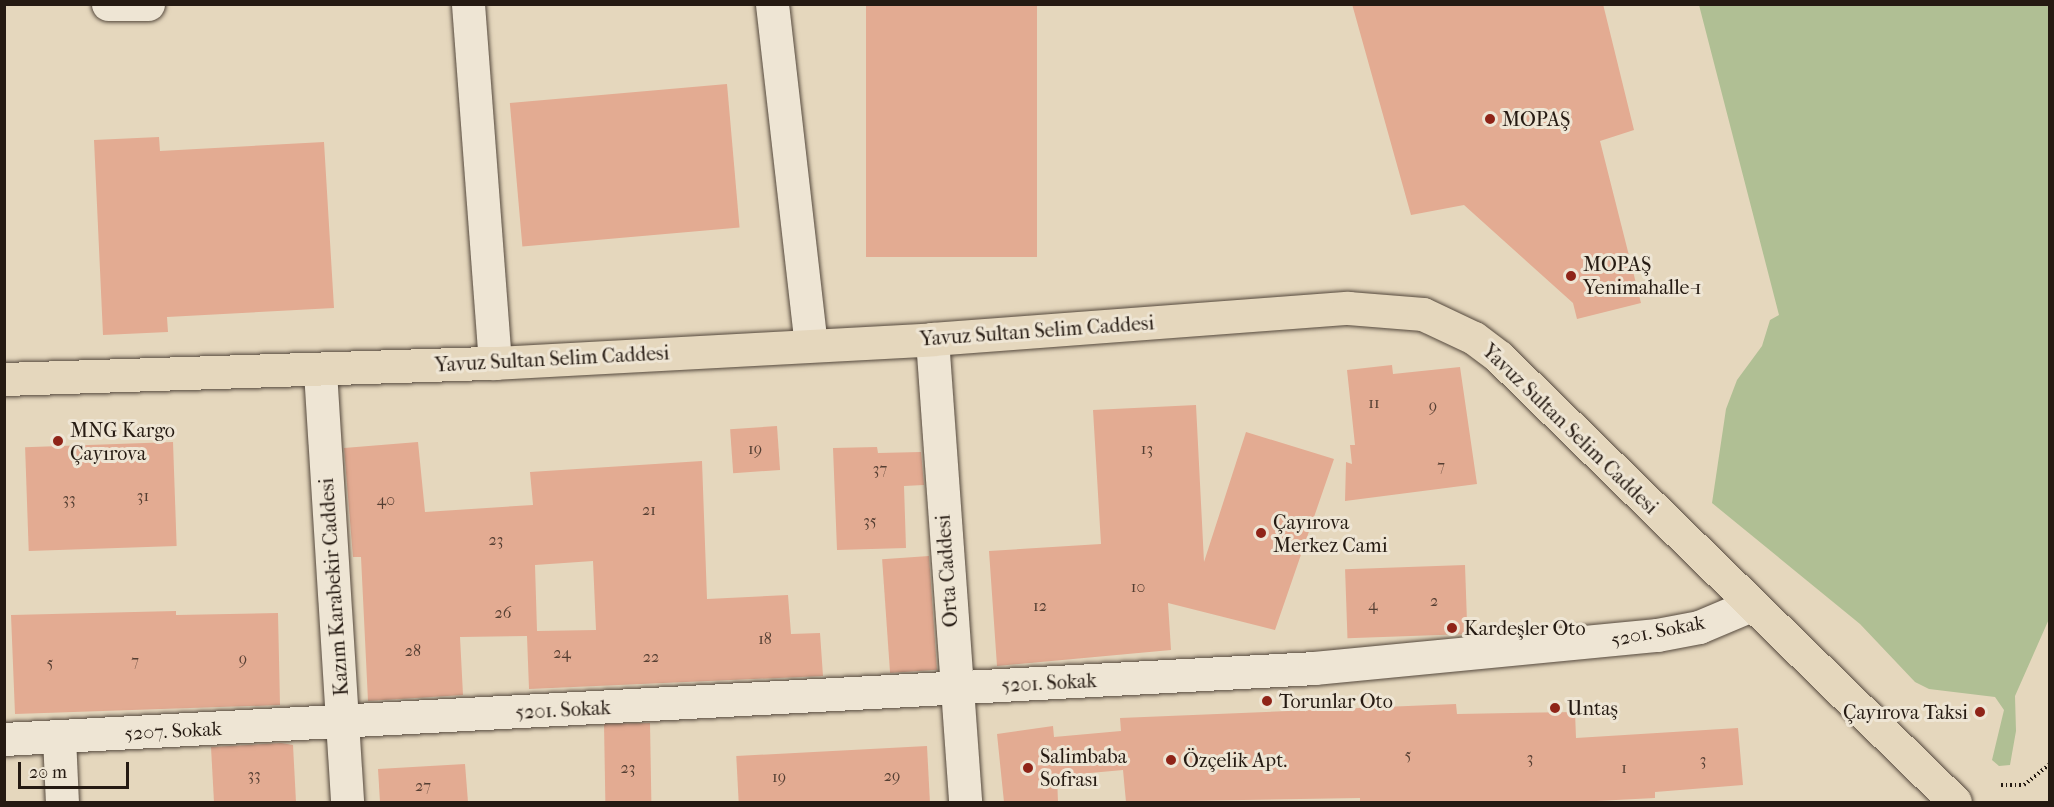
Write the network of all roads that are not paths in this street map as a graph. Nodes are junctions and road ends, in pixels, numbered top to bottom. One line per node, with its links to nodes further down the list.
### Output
1 (108, 4): 2 (street)
2 (148, 4)
3 (468, 4): 7 (street)
4 (772, 4): 6 (street)
5 (932, 339): 6 (main road, Yavuz Sultan Selim Caddesi); 10 (main road, Yavuz Sultan Selim Caddesi); 11 (street, Orta Caddesi)
6 (811, 345): 7 (main road, Yavuz Sultan Selim Caddesi)
7 (495, 363): 8 (main road, Yavuz Sultan Selim Caddesi)
8 (320, 370): 9 (main road, Yavuz Sultan Selim Caddesi); 12 (street, Kazım Karabekir Caddesi)
9 (4, 379)
10 (1749, 606): 11 (street, 5201. Sokak); 15 (main road, Yavuz Sultan Selim Caddesi)
11 (955, 688): 12 (street, 5201. Sokak); 18 (street, Orta Caddesi)
12 (342, 722): 13 (street, 5207. Sokak); 17 (street, Kazım Karabekir Caddesi)
13 (59, 737): 14 (street, 5207. Sokak); 16 (street)
14 (4, 738)
15 (1898, 749): 19 (main road); 20 (main road, Yavuz Sultan Selim Caddesi)
16 (62, 802)
17 (347, 802)
18 (965, 802)
19 (1922, 802)
20 (1954, 802)

